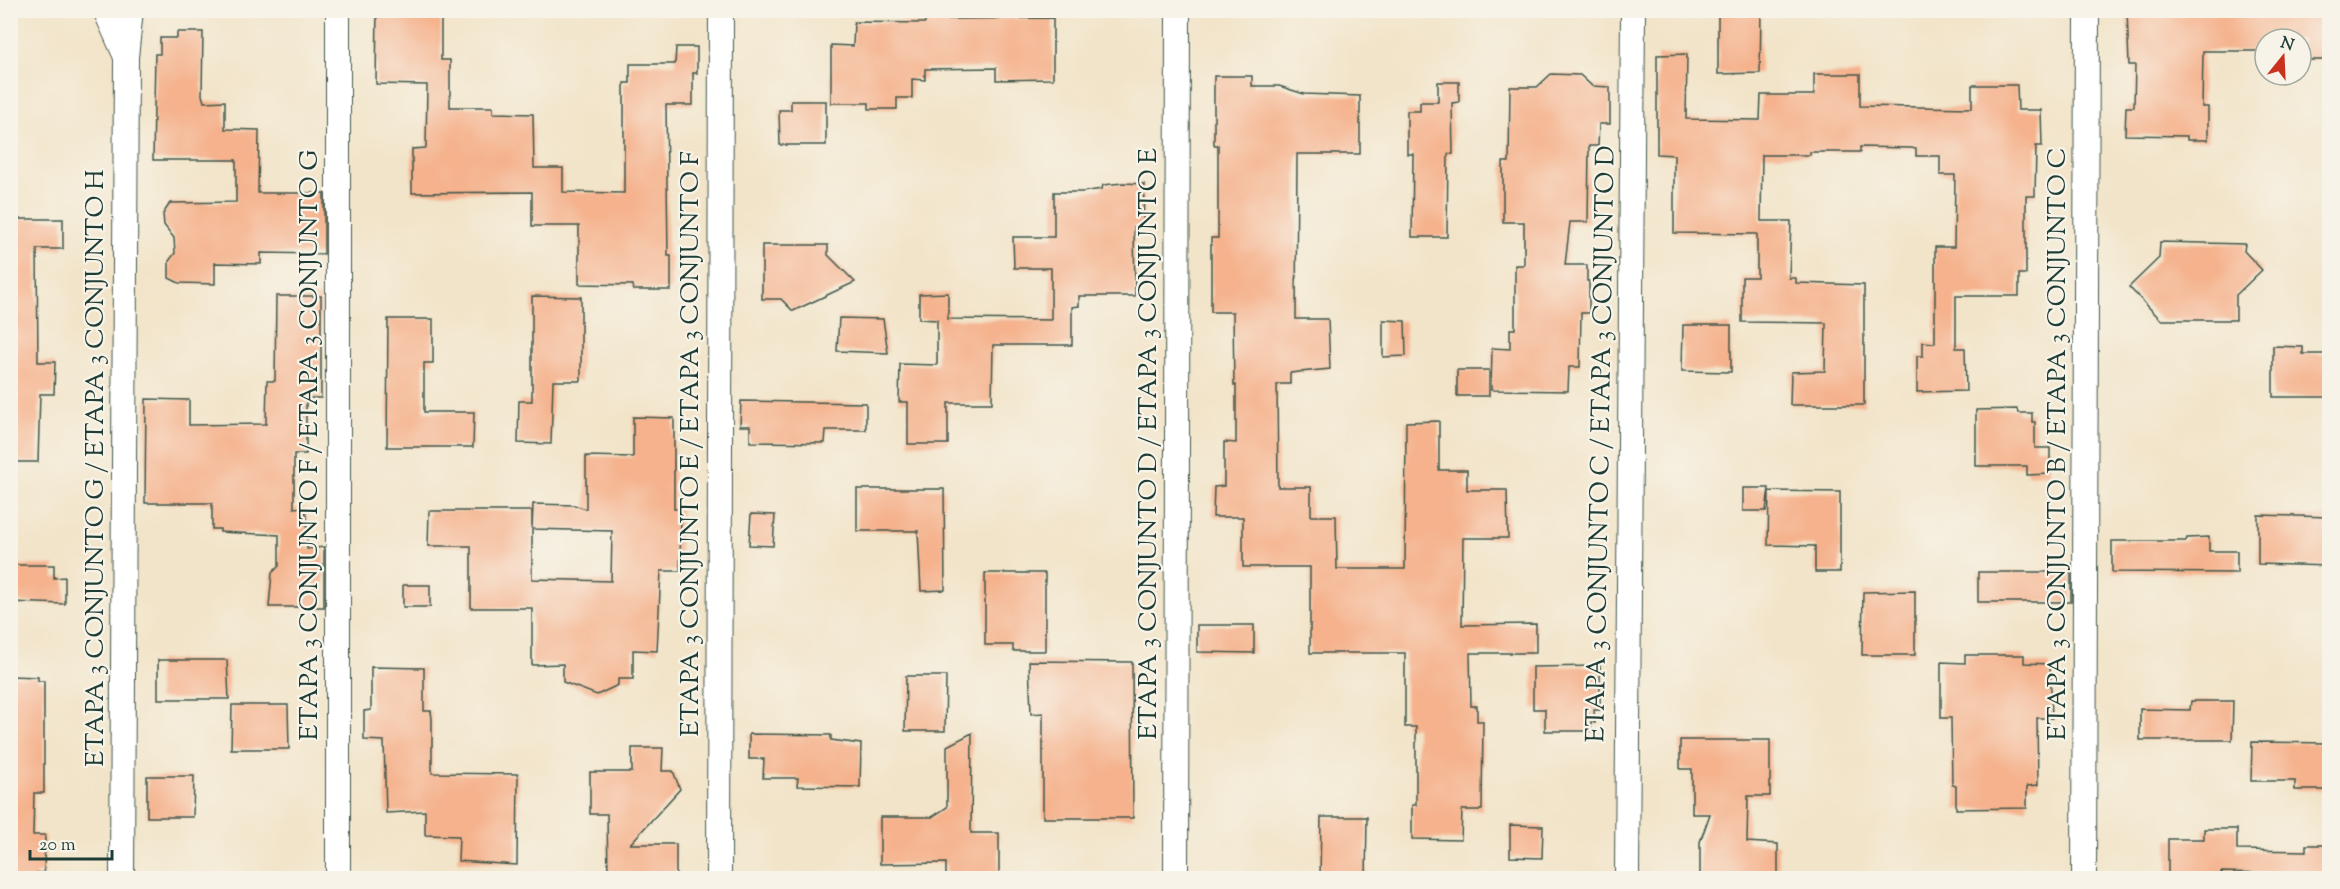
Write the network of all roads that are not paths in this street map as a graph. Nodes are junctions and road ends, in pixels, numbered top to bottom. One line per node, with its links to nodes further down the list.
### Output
1 (105, 10): 8 (street)
2 (131, 10): 8 (street, ETAPA 3 CONJUNTO G / ETAPA 3 CONJUNTO H)
3 (338, 10): 10 (street, ETAPA 3 CONJUNTO F / ETAPA 3 CONJUNTO G)
4 (721, 10): 11 (street, ETAPA 3 CONJUNTO E / ETAPA 3 CONJUNTO F)
5 (1178, 10): 12 (street, ETAPA 3 CONJUNTO D / ETAPA 3 CONJUNTO E)
6 (1634, 10): 13 (street, ETAPA 3 CONJUNTO C / ETAPA 3 CONJUNTO D)
7 (2087, 10): 14 (street, ETAPA 3 CONJUNTO B / ETAPA 3 CONJUNTO C)
8 (126, 57): 9 (street, ETAPA 3 CONJUNTO G / ETAPA 3 CONJUNTO H)
9 (122, 879)
10 (338, 879)
11 (719, 879)
12 (1176, 879)
13 (1627, 879)
14 (2084, 879)

